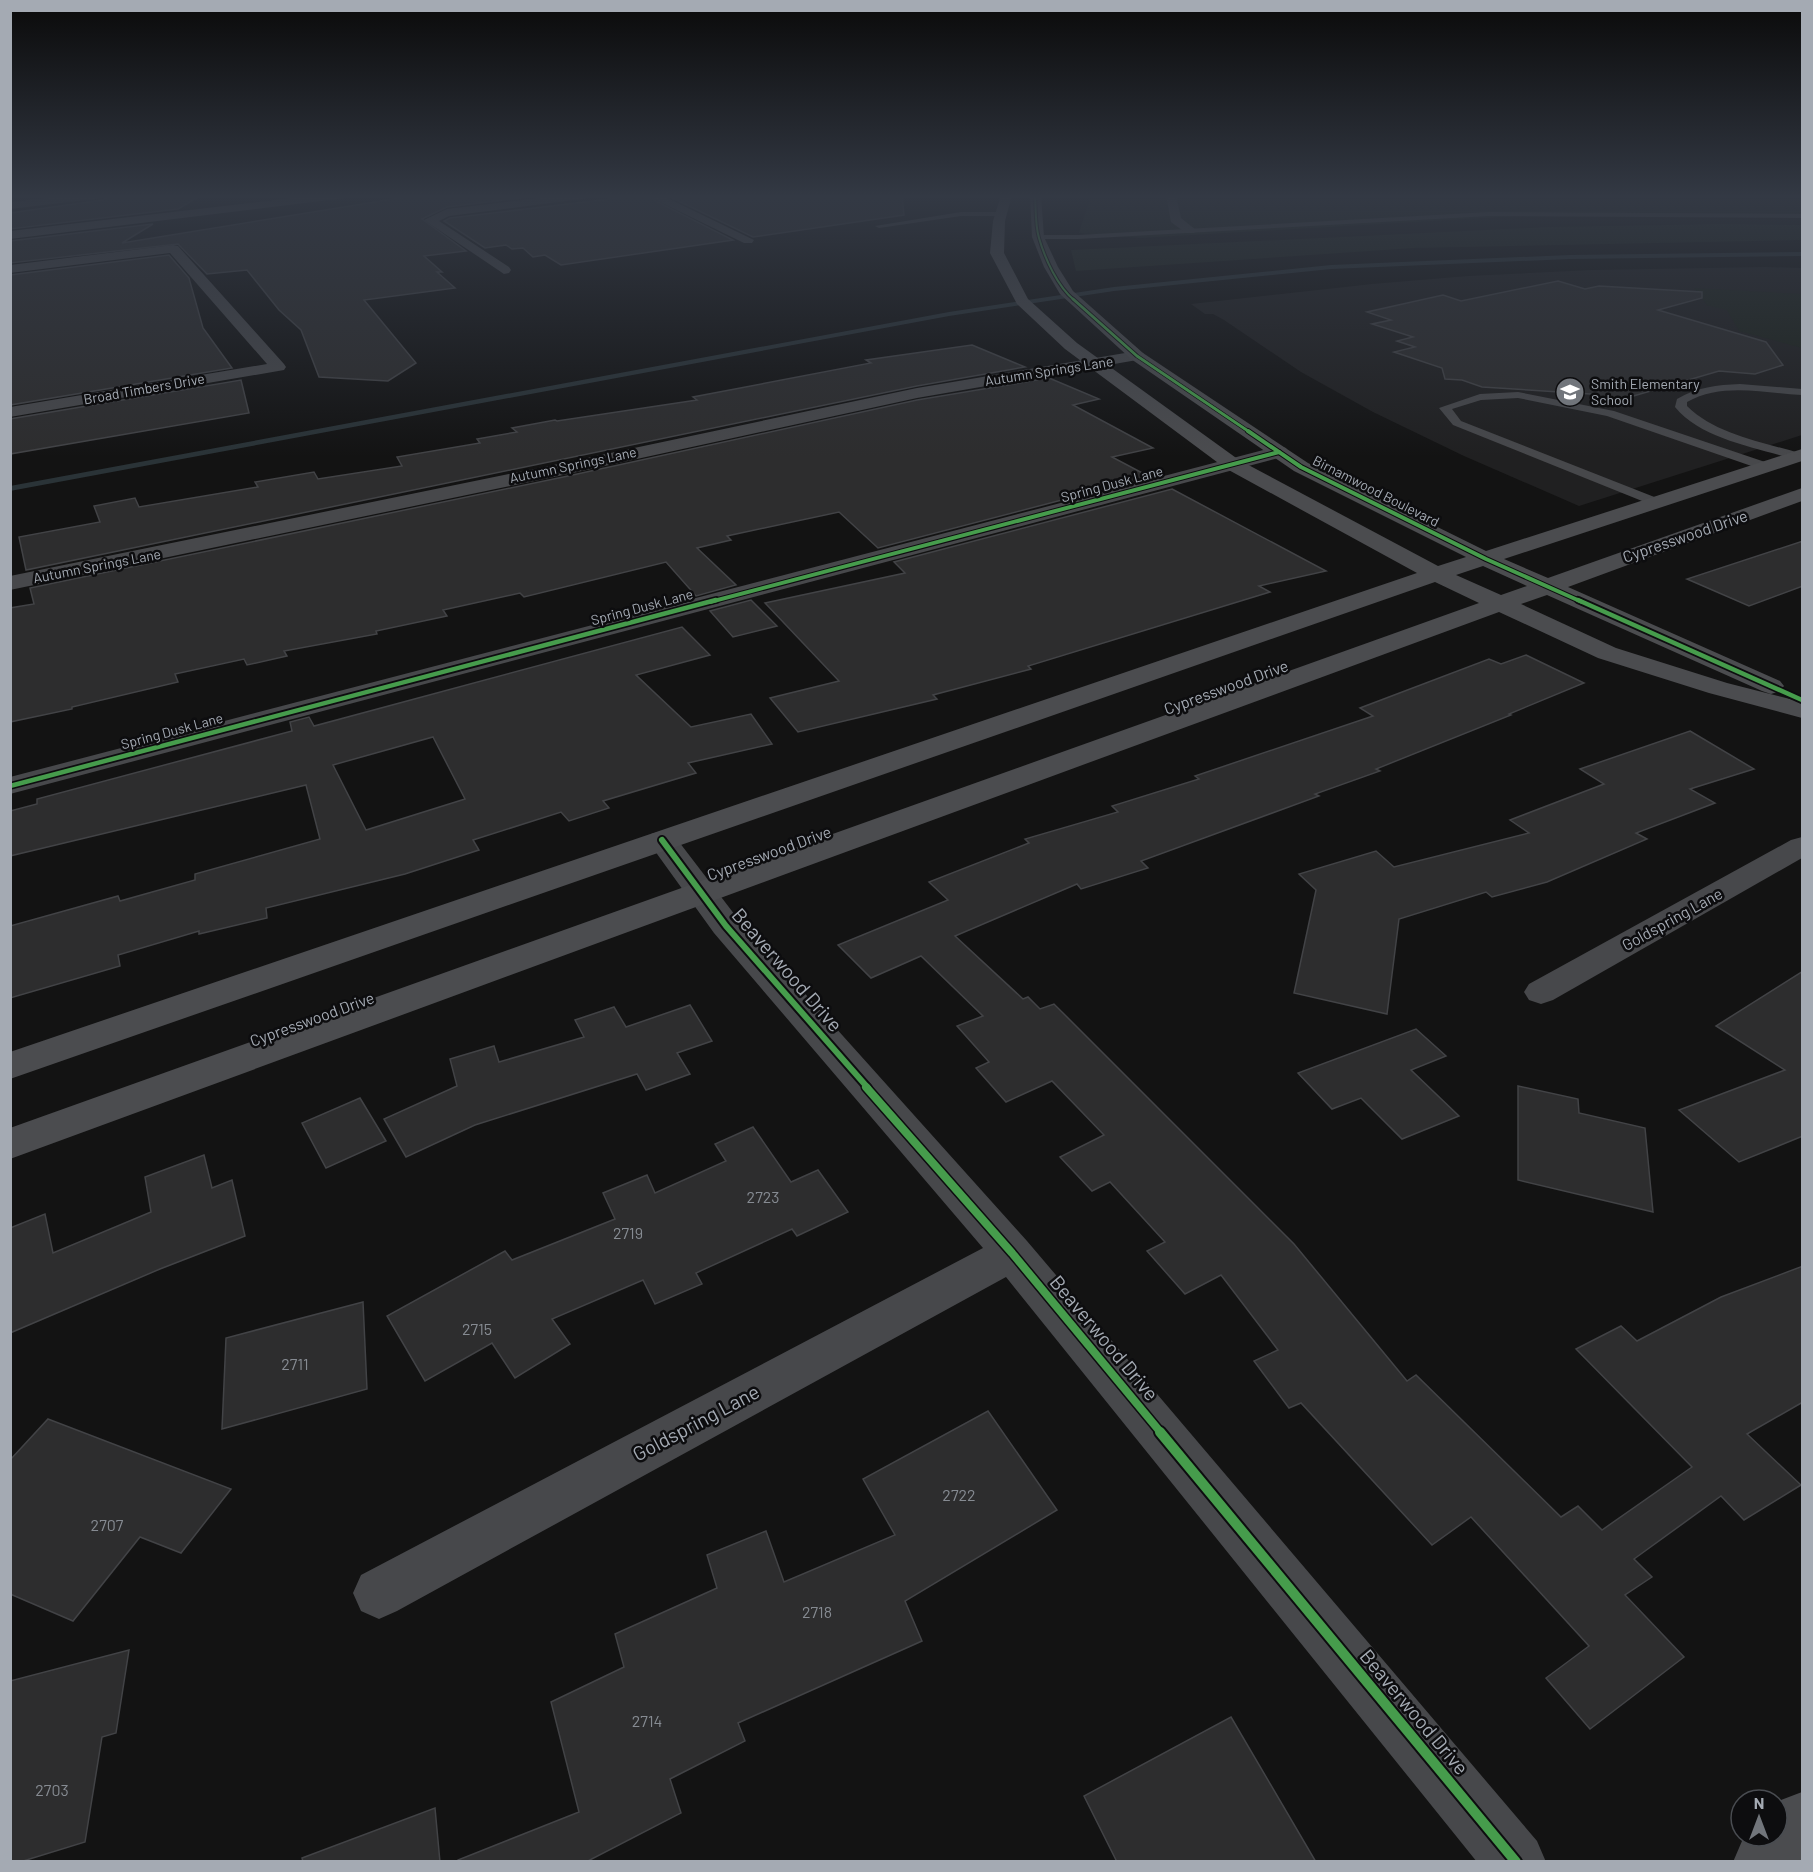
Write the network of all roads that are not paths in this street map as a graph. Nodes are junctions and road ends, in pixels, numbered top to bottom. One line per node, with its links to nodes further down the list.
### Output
1 (203, 282): 7 (street, Broad Timbers Drive)
2 (1012, 282): 5 (street)
3 (1060, 282): 4 (street, Birnamwood Boulevard)
4 (1137, 356): 5 (street, Autumn Springs Lane); 8 (street, Birnamwood Boulevard)
5 (1094, 363): 10 (street); 16 (street, Autumn Springs Lane)
6 (1803, 392): 9 (lane)
7 (10, 411)
8 (1279, 452): 10 (street, Spring Dusk Lane); 14 (street, Birnamwood Boulevard)
9 (1798, 459): 11 (street)
10 (1232, 464): 15 (street); 21 (street, Spring Dusk Lane)
11 (1767, 467): 13 (street); 13 (lane)
12 (1803, 494): 17 (street, Cypresswood Drive)
13 (1657, 503): 14 (street)
14 (1486, 559): 15 (street); 17 (street, Birnamwood Boulevard)
15 (1436, 574): 18 (street); 22 (street)
16 (10, 584)
17 (1546, 585): 18 (street, Cypresswood Drive); 19 (street, Birnamwood Boulevard)
18 (1497, 603): 20 (street); 24 (street, Cypresswood Drive)
19 (1803, 700)
20 (1803, 710)
21 (10, 786)
22 (662, 840): 24 (street, Beaverwood Drive); 26 (street)
23 (1803, 846): 25 (street, Goldspring Lane)
24 (702, 892): 27 (street, Cypresswood Drive); 28 (street, Beaverwood Drive)
25 (1541, 992)
26 (10, 1066)
27 (10, 1144)
28 (1012, 1253): 29 (street, Goldspring Lane); 31 (street, Beaverwood Drive)
29 (379, 1593)
30 (1803, 1821): 32 (street)
31 (1516, 1862)
32 (1763, 1862)

